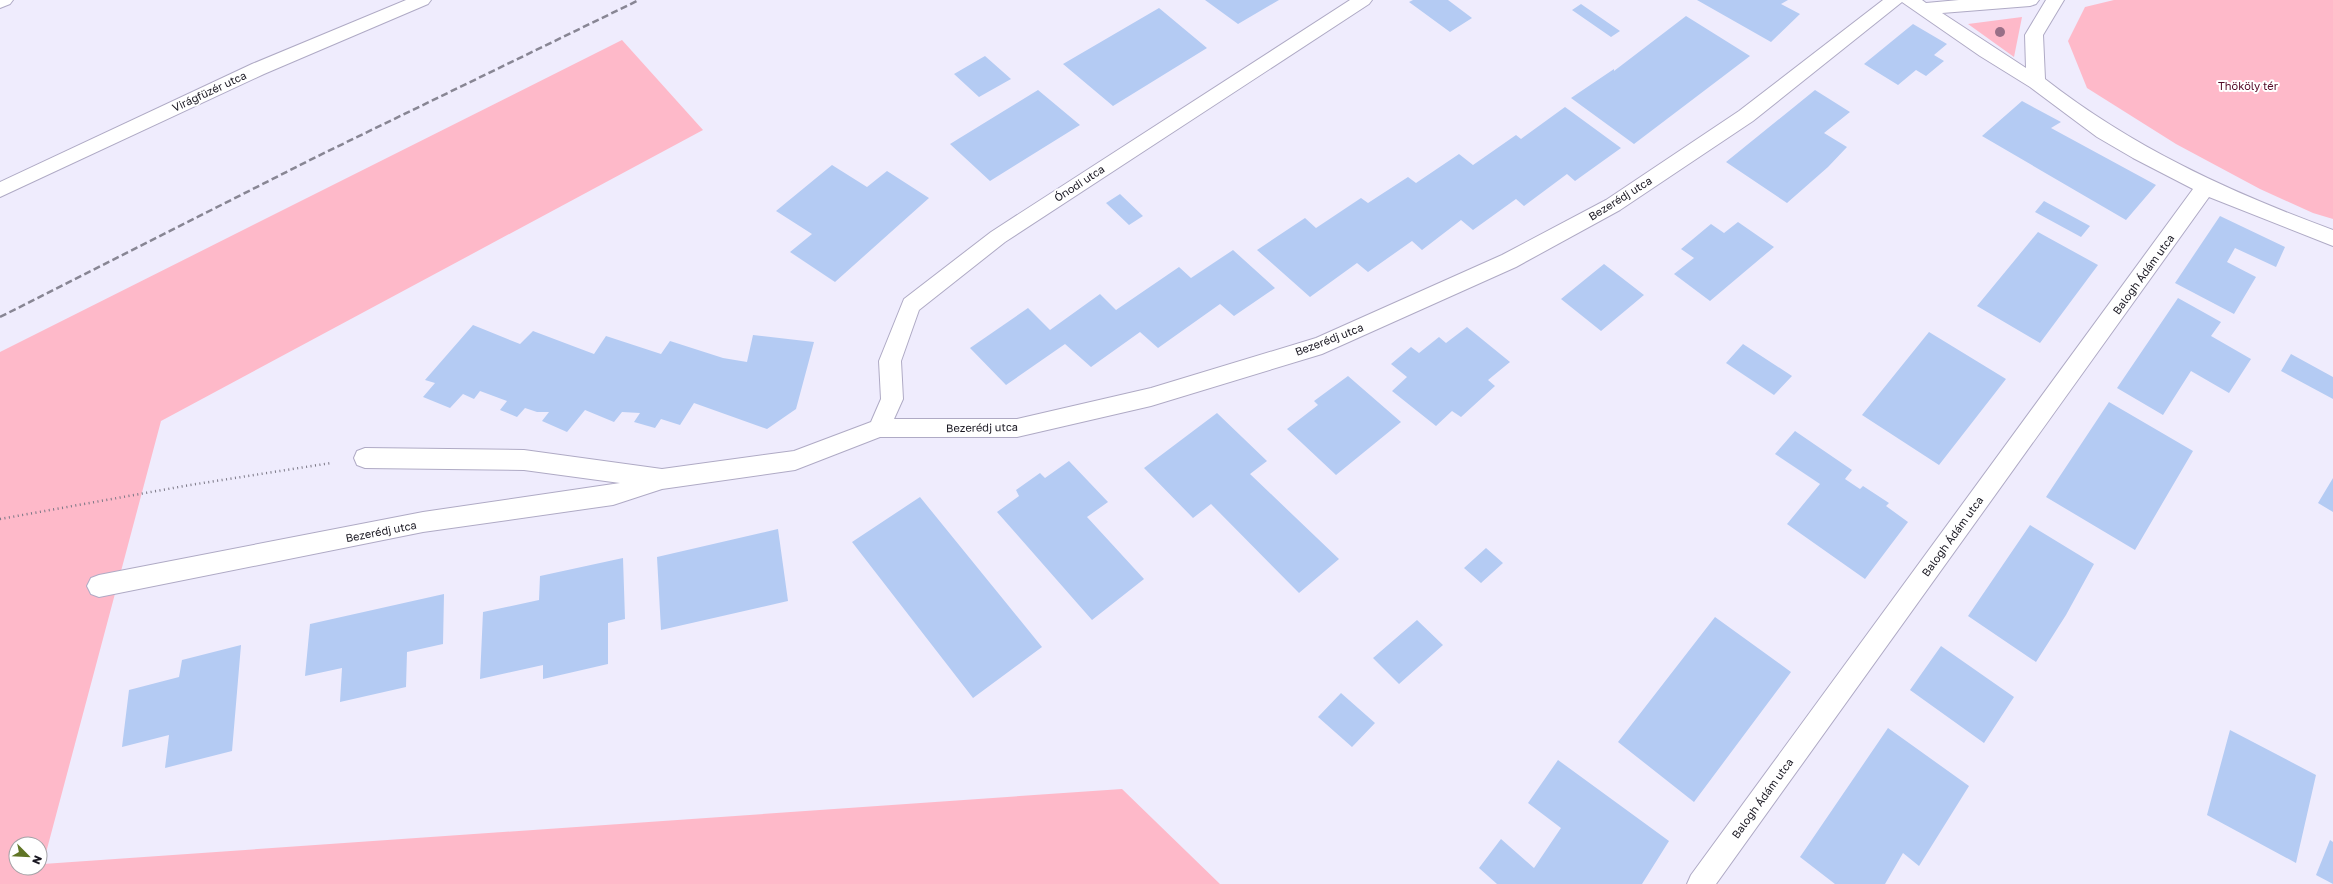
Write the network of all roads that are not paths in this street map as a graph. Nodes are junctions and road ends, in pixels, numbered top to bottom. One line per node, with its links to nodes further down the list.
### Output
1 (4, 0): 7 (street)
2 (422, 0): 11 (street, Virágfüzér utca)
3 (1364, 0): 13 (street, Ónodi utca)
4 (1895, 0): 13 (street, Bezerédj utca)
5 (2030, 0): 8 (street)
6 (2055, 0): 9 (street)
7 (0, 2)
8 (1917, 5): 9 (street)
9 (2036, 82): 10 (street)
10 (2205, 188): 12 (street); 17 (street, Balogh Ádám utca)
11 (0, 190)
12 (2333, 238)
13 (879, 428): 15 (street, Bezerédj utca)
14 (365, 458): 15 (street, Bezerédj utca)
15 (662, 479): 16 (street, Bezerédj utca)
16 (100, 586)
17 (1700, 884)

